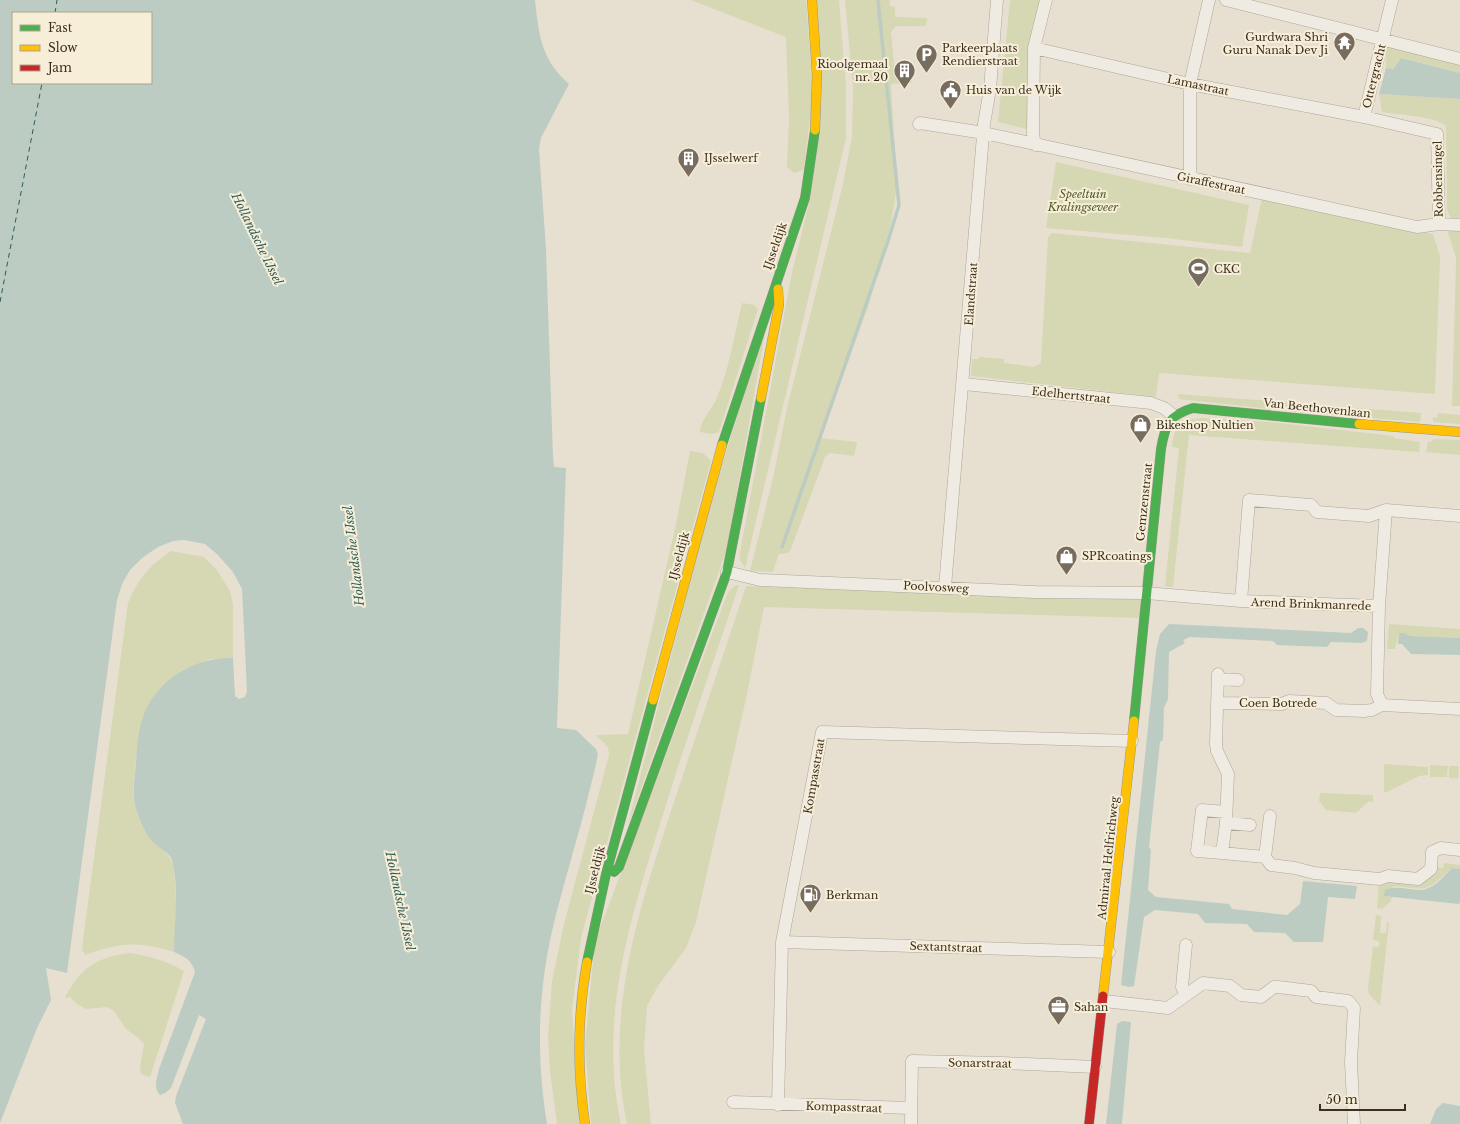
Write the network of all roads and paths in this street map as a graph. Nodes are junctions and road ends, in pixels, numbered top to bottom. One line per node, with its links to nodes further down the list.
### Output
1 (812, 0): 19 (street, IJsseldijk)
2 (997, 0): 13 (street, Elandstraat)
3 (1046, 0): 8 (street)
4 (1209, 0): 10 (street)
5 (1226, 0): 7 (street)
6 (1392, 0): 7 (street)
7 (1383, 39): 9 (street, Ottergracht); 11 (street, Ottergracht)
8 (1034, 48): 10 (street, Lamastraat); 15 (street)
9 (1460, 59)
10 (1190, 84): 11 (street, Lamastraat); 16 (street)
11 (1364, 117): 14 (street, Ottergracht)
12 (919, 124): 13 (street, Giraffestraat)
13 (984, 133): 15 (street, Giraffestraat); 20 (street, Elandstraat)
14 (1437, 134): 17 (street, Robbensingel)
15 (1035, 145): 16 (street, Giraffestraat)
16 (1190, 179): 17 (street, Giraffestraat)
17 (1439, 224): 18 (street, Giraffestraat)
18 (1460, 224)
19 (775, 283): 25 (street); 41 (street, IJsseldijk)
20 (964, 384): 21 (street, Edelhertstraat); 26 (street, Elandstraat)
21 (1174, 416): 22 (street, Van Beethovenlaan); 27 (street, Gemzenstraat)
22 (1460, 432)
23 (1386, 510): 24 (street); 28 (street); 29 (street, Arend Brinkmanrede)
24 (1460, 516)
25 (727, 572): 26 (street, Poolvosweg); 41 (street)
26 (945, 587): 27 (street, Poolvosweg)
27 (1146, 593): 28 (street, Arend Brinkmanrede); 34 (street, Admiraal Helfrichweg)
28 (1241, 601): 29 (street, Arend Brinkmanrede)
29 (1379, 606): 32 (street)
30 (1238, 680): 31 (street, Coen Botrede)
31 (1218, 703): 32 (street, Coen Botrede); 36 (street, Coen Botrede)
32 (1382, 705): 33 (street)
33 (1460, 709)
34 (1132, 741): 42 (street, Kompasstraat); 44 (street, Admiraal Helfrichweg)
35 (1270, 816): 40 (street)
36 (1226, 817): 37 (street); 39 (street, Coen Botrede); 39 (street)
37 (1250, 825)
38 (1460, 850): 40 (street)
39 (1222, 853): 40 (street)
40 (1265, 857)
41 (606, 874): 51 (street, IJsseldijk)
42 (782, 942): 44 (street, Sextantstraat); 49 (street, Kompasstraat)
43 (1186, 945): 45 (street)
44 (1110, 952): 46 (street, Admiraal Helfrichweg)
45 (1186, 995): 46 (street); 54 (street)
46 (1104, 1001): 47 (street, Admiraal Helfrichweg)
47 (1095, 1067): 50 (street, Sonarstraat); 53 (street, Admiraal Helfrichweg)
48 (733, 1102): 49 (street, Kompasstraat)
49 (778, 1105): 50 (street, Kompasstraat)
50 (910, 1108): 52 (street)
51 (585, 1124)
52 (911, 1124)
53 (1089, 1124)
54 (1354, 1124)

